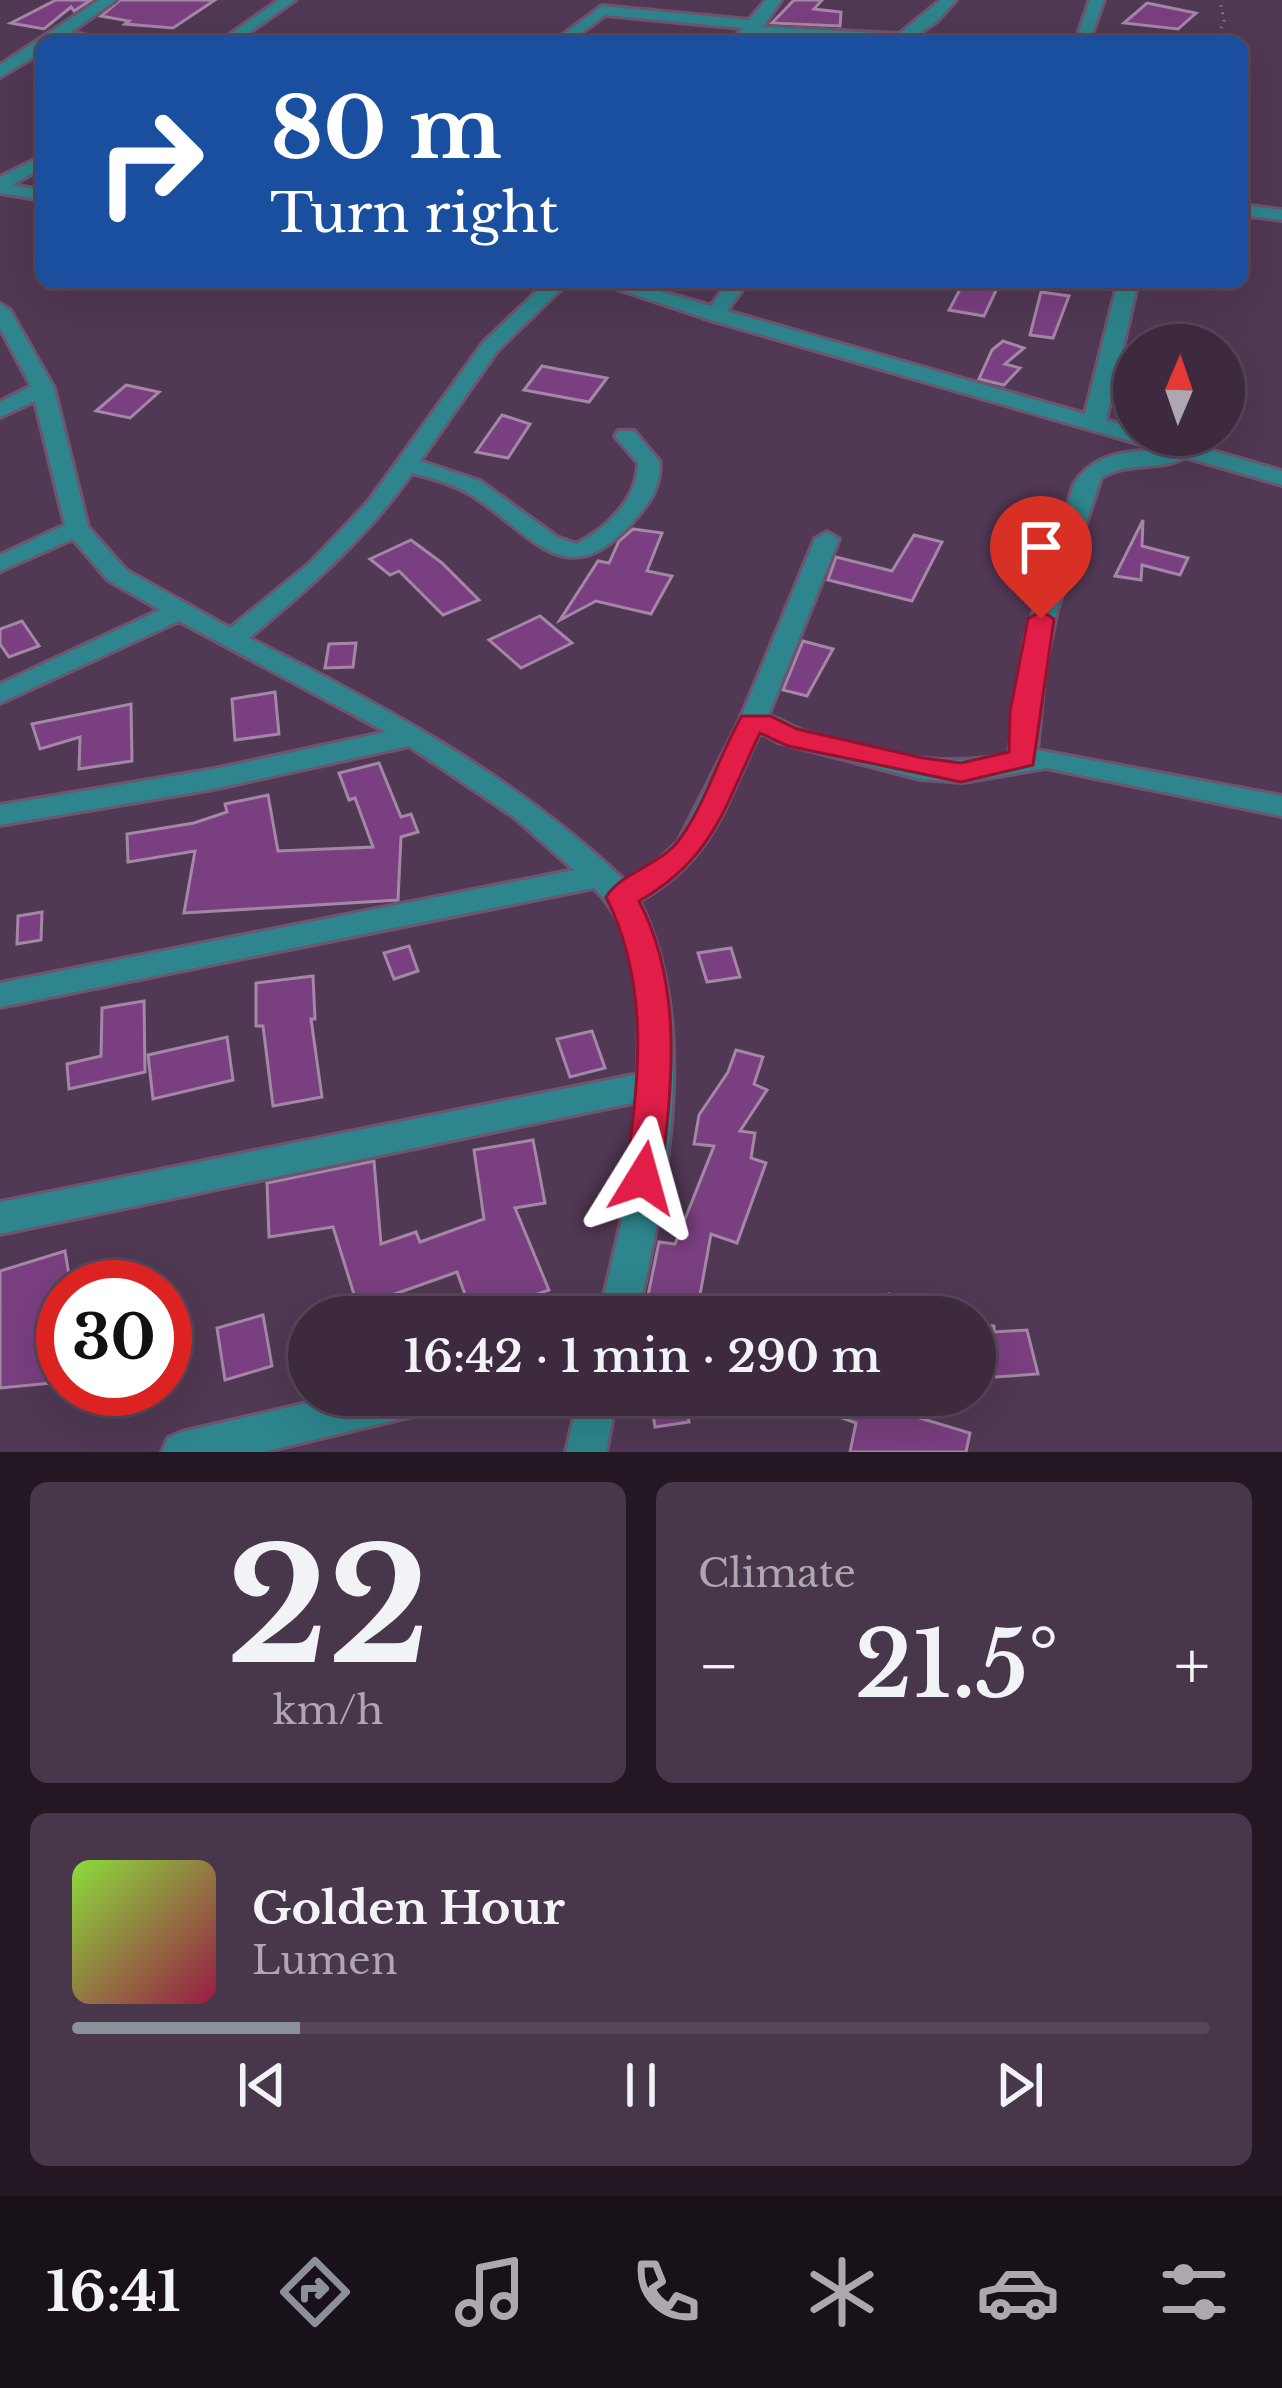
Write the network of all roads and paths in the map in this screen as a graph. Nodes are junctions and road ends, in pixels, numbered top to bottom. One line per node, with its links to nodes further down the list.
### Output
1 (109, 0): 9 (street)
2 (288, 0): 10 (street)
3 (774, 0): 7 (street)
4 (949, 0): 13 (street)
5 (1097, 0): 8 (street)
6 (1220, 0): 14 (path)
7 (748, 32): 11 (street); 12 (street)
8 (1086, 32)
9 (55, 36)
10 (235, 36)
11 (567, 36)
12 (836, 36)
13 (906, 36)
14 (1218, 36)
15 (36, 48): 16 (street)
16 (0, 72)
17 (36, 165): 18 (street)
18 (0, 186): 19 (street)
19 (36, 194)
20 (1248, 211): 21 (street)
21 (1282, 215)
22 (553, 288): 35 (street)
23 (626, 288): 27 (street)
24 (734, 288): 27 (street)
25 (1127, 288): 30 (street)
26 (0, 310): 28 (street)
27 (714, 315): 30 (street)
28 (43, 388): 29 (street); 37 (street)
29 (0, 411)
30 (1094, 423): 31 (street)
31 (1113, 429)
32 (626, 436): 35 (street)
33 (1187, 456): 45 (street)
34 (1202, 456): 36 (street)
35 (409, 465): 41 (street)
36 (1282, 478)
37 (77, 528): 39 (street); 40 (street)
38 (827, 539): 43 (street)
39 (0, 564)
40 (179, 611): 41 (street); 42 (street)
41 (233, 638): 44 (street)
42 (0, 694)
43 (752, 722): 45 (street); 48 (street)
44 (412, 736): 47 (street); 48 (street)
45 (1023, 758): 46 (street)
46 (1282, 806)
47 (0, 815)
48 (609, 887): 49 (street); 50 (street)
49 (0, 995)
50 (655, 1084): 51 (street); 52 (street)
51 (0, 1218)
52 (623, 1296)
53 (333, 1416): 55 (street)
54 (594, 1416): 56 (street)
55 (182, 1452)
56 (586, 1452)

